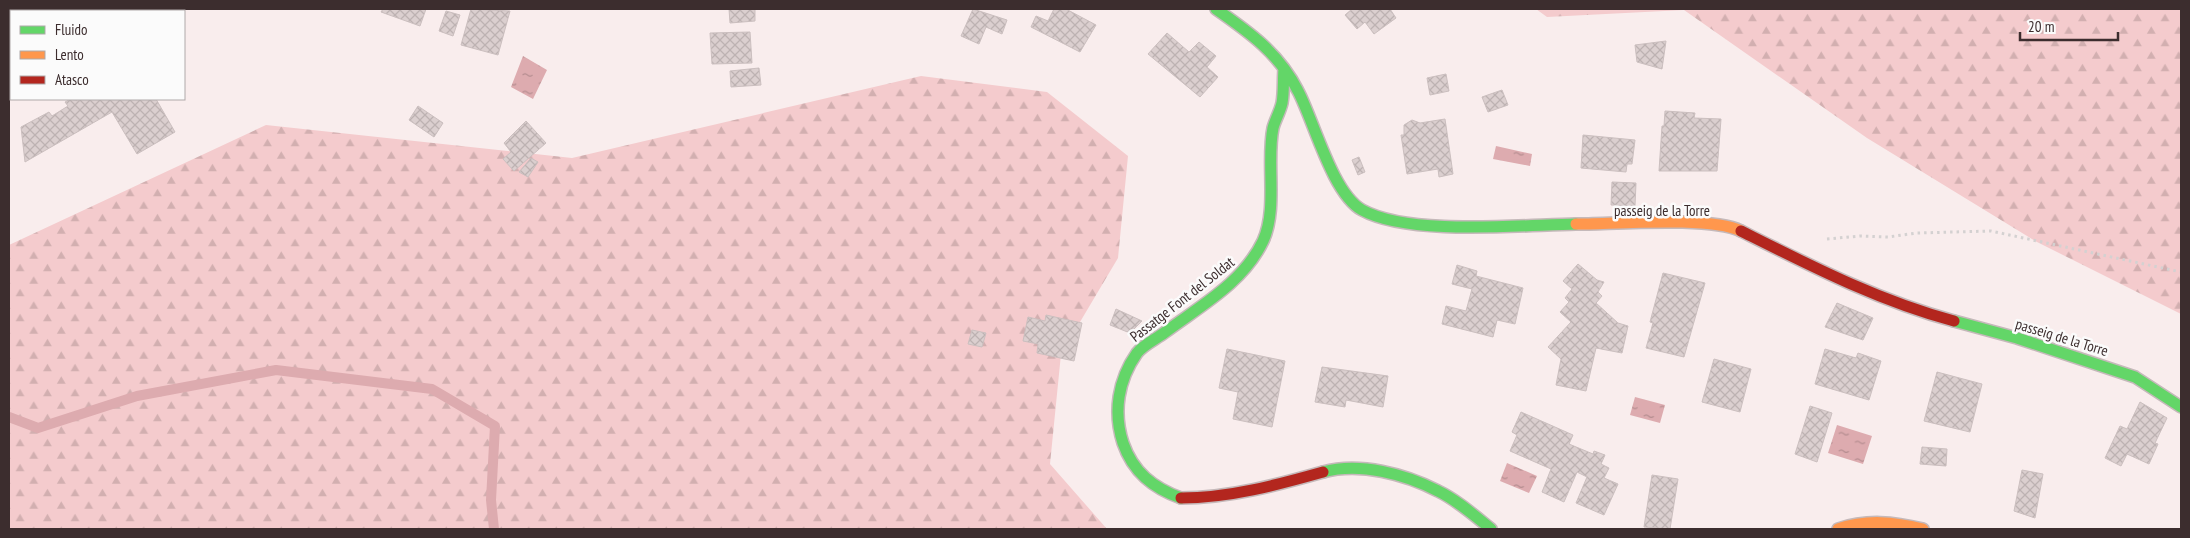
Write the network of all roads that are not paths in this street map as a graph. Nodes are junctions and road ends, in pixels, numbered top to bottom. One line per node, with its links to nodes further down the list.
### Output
1 (1216, 9): 2 (street, passeig de la Torre)
2 (1284, 68): 3 (street, passeig de la Torre); 4 (street, Passatge Font del Soldat)
3 (2181, 407)
4 (1491, 529)
5 (1838, 529): 6 (street)
6 (1923, 529)

